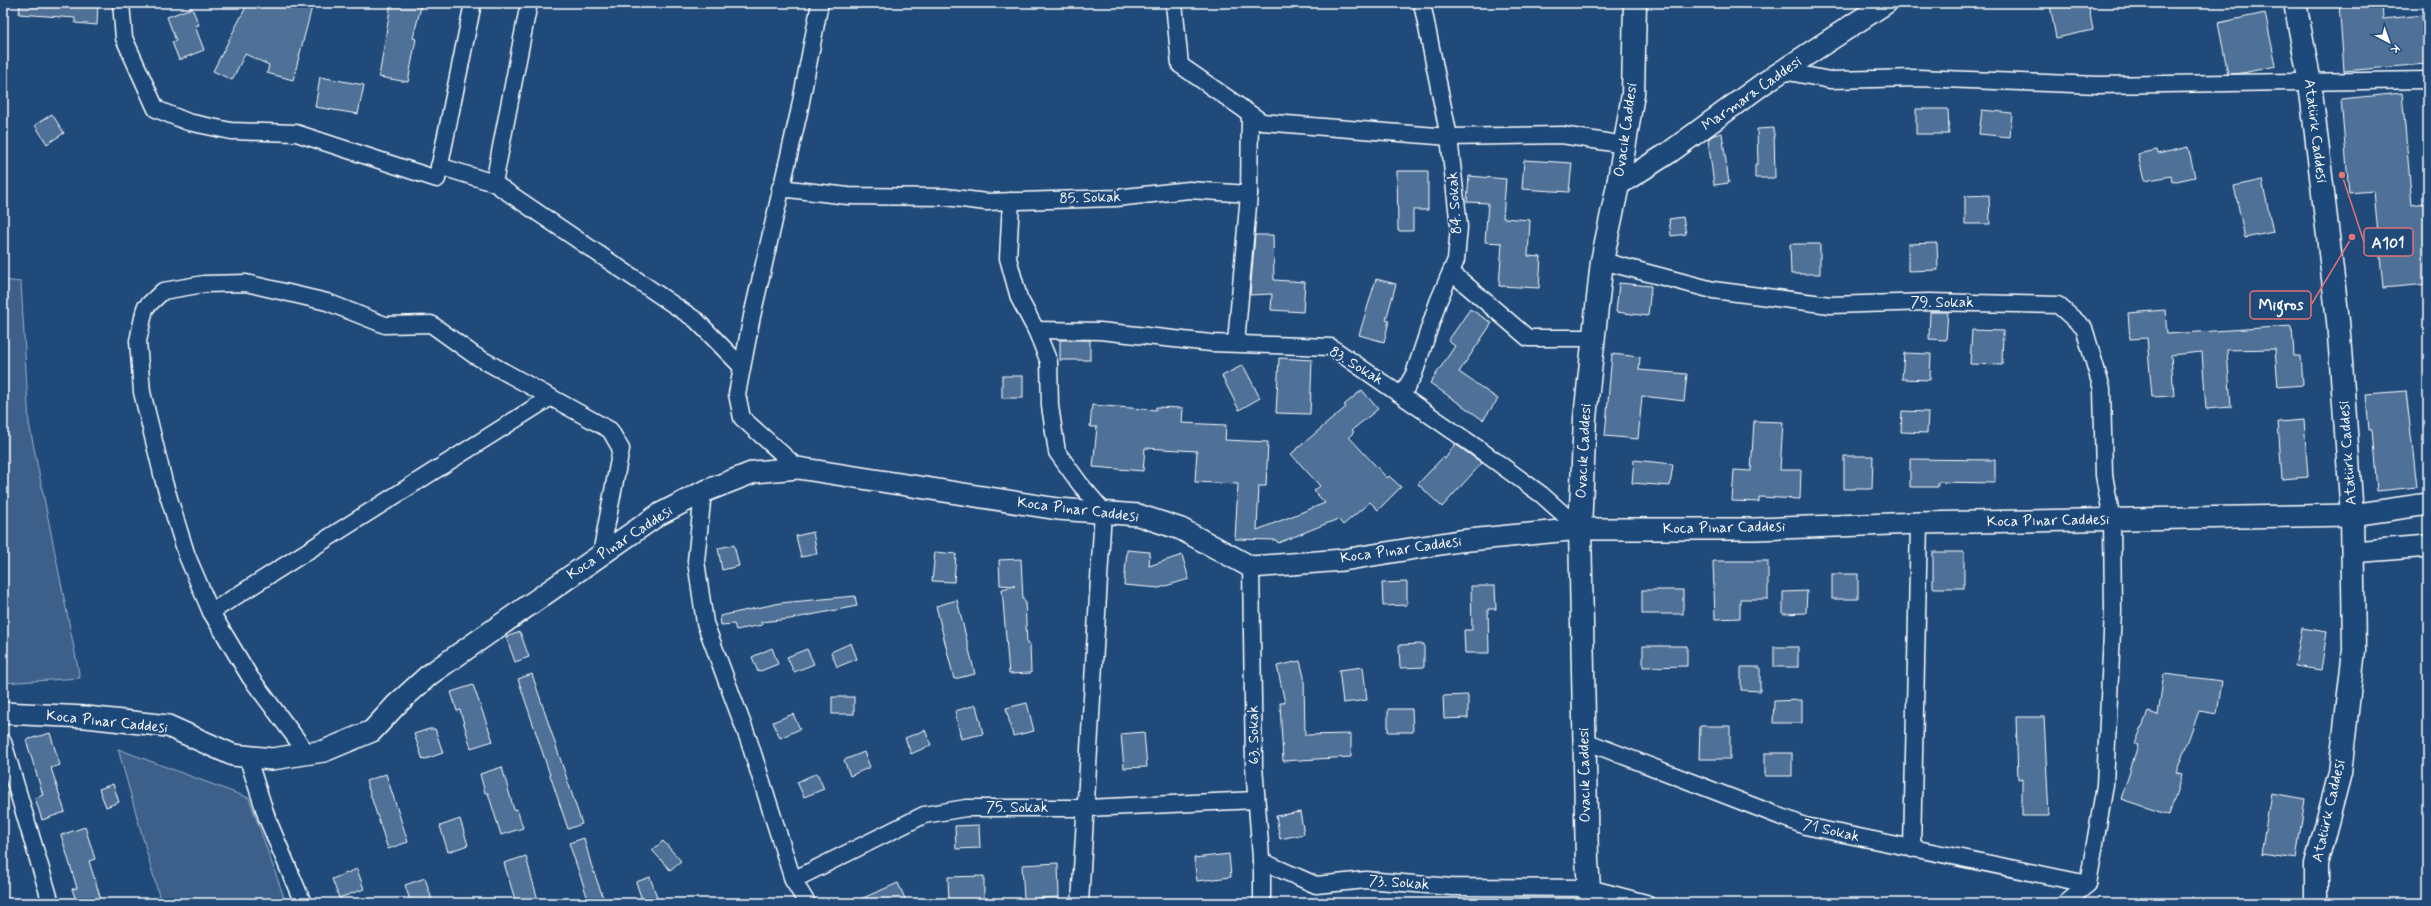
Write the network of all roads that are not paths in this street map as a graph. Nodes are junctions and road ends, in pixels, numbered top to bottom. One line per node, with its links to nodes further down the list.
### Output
1 (121, 3): 16 (street)
2 (473, 3): 16 (street)
3 (529, 3): 17 (street)
4 (820, 3): 19 (street)
5 (1174, 3): 13 (street)
6 (1422, 3): 14 (street, 84. Sokak)
7 (1635, 3): 15 (main road, Ovacık Caddesi)
8 (1886, 3): 10 (street, Marmara Caddesi)
9 (2295, 3): 12 (main road, Atatürk Caddesi)
10 (1783, 71): 12 (street); 18 (street, Marmara Caddesi)
11 (2428, 80): 12 (street)
12 (2310, 83): 34 (main road, Atatürk Caddesi)
13 (1250, 114): 14 (street); 20 (street)
14 (1449, 137): 15 (street); 23 (street, 84. Sokak)
15 (1624, 145): 18 (main road, Ovacık Caddesi)
16 (439, 166): 17 (street)
17 (494, 183): 27 (street)
18 (1618, 185): 22 (main road, Ovacık Caddesi)
19 (780, 188): 21 (street, 85. Sokak); 27 (street)
20 (1249, 194): 21 (street, 85. Sokak); 26 (street)
21 (1011, 201): 24 (street)
22 (1602, 260): 25 (main road, Ovacık Caddesi); 35 (street, 79. Sokak)
23 (1451, 272): 25 (street); 28 (street, 84. Sokak)
24 (1036, 330): 26 (street, 83. Sokak); 33 (street)
25 (1593, 338): 37 (main road, Ovacık Caddesi)
26 (1236, 343): 28 (street, 83. Sokak)
27 (742, 367): 30 (street)
28 (1402, 395): 37 (street, 83. Sokak)
29 (550, 397): 40 (street); 42 (street); 42 (street)
30 (798, 468): 31 (street, Koca Pınar Caddesi); 33 (street, Koca Pınar Caddesi)
31 (703, 492): 40 (street, Koca Pınar Caddesi); 52 (street)
32 (2428, 504): 34 (street, Koca Pınar Caddesi)
33 (1103, 511): 41 (street, Koca Pınar Caddesi); 49 (street)
34 (2352, 515): 35 (street, Koca Pınar Caddesi); 39 (main road, Atatürk Caddesi)
35 (2112, 520): 36 (street, Koca Pınar Caddesi); 53 (street, 79. Sokak)
36 (1919, 523): 37 (street, Koca Pınar Caddesi); 50 (street)
37 (1580, 529): 41 (street, Koca Pınar Caddesi); 44 (main road, Ovacık Caddesi)
38 (2428, 546): 39 (street)
39 (2353, 552): 62 (main road, Atatürk Caddesi)
40 (601, 554): 46 (street, Koca Pınar Caddesi)
41 (1251, 567): 48 (street, 63. Sokak)
42 (211, 612): 46 (street)
43 (3, 713): 47 (street, Koca Pınar Caddesi)
44 (1584, 741): 50 (street, 71 Sokak); 54 (main road, Ovacık Caddesi)
45 (3, 742): 55 (street)
46 (307, 753): 47 (street, Koca Pınar Caddesi)
47 (247, 756): 56 (street)
48 (1256, 800): 49 (street, 75. Sokak); 51 (street, 63. Sokak)
49 (1087, 808): 52 (street, 75. Sokak); 58 (street)
50 (1912, 849): 53 (street, 71 Sokak)
51 (1261, 861): 54 (street, 73. Sokak); 59 (street, 63. Sokak)
52 (793, 880): 57 (street)
53 (2088, 884): 61 (street)
54 (1590, 896): 60 (street, 73. Sokak)
55 (51, 903)
56 (303, 903)
57 (807, 903)
58 (1080, 903)
59 (1262, 903)
60 (1646, 903)
61 (2065, 903)
62 (2316, 903)

